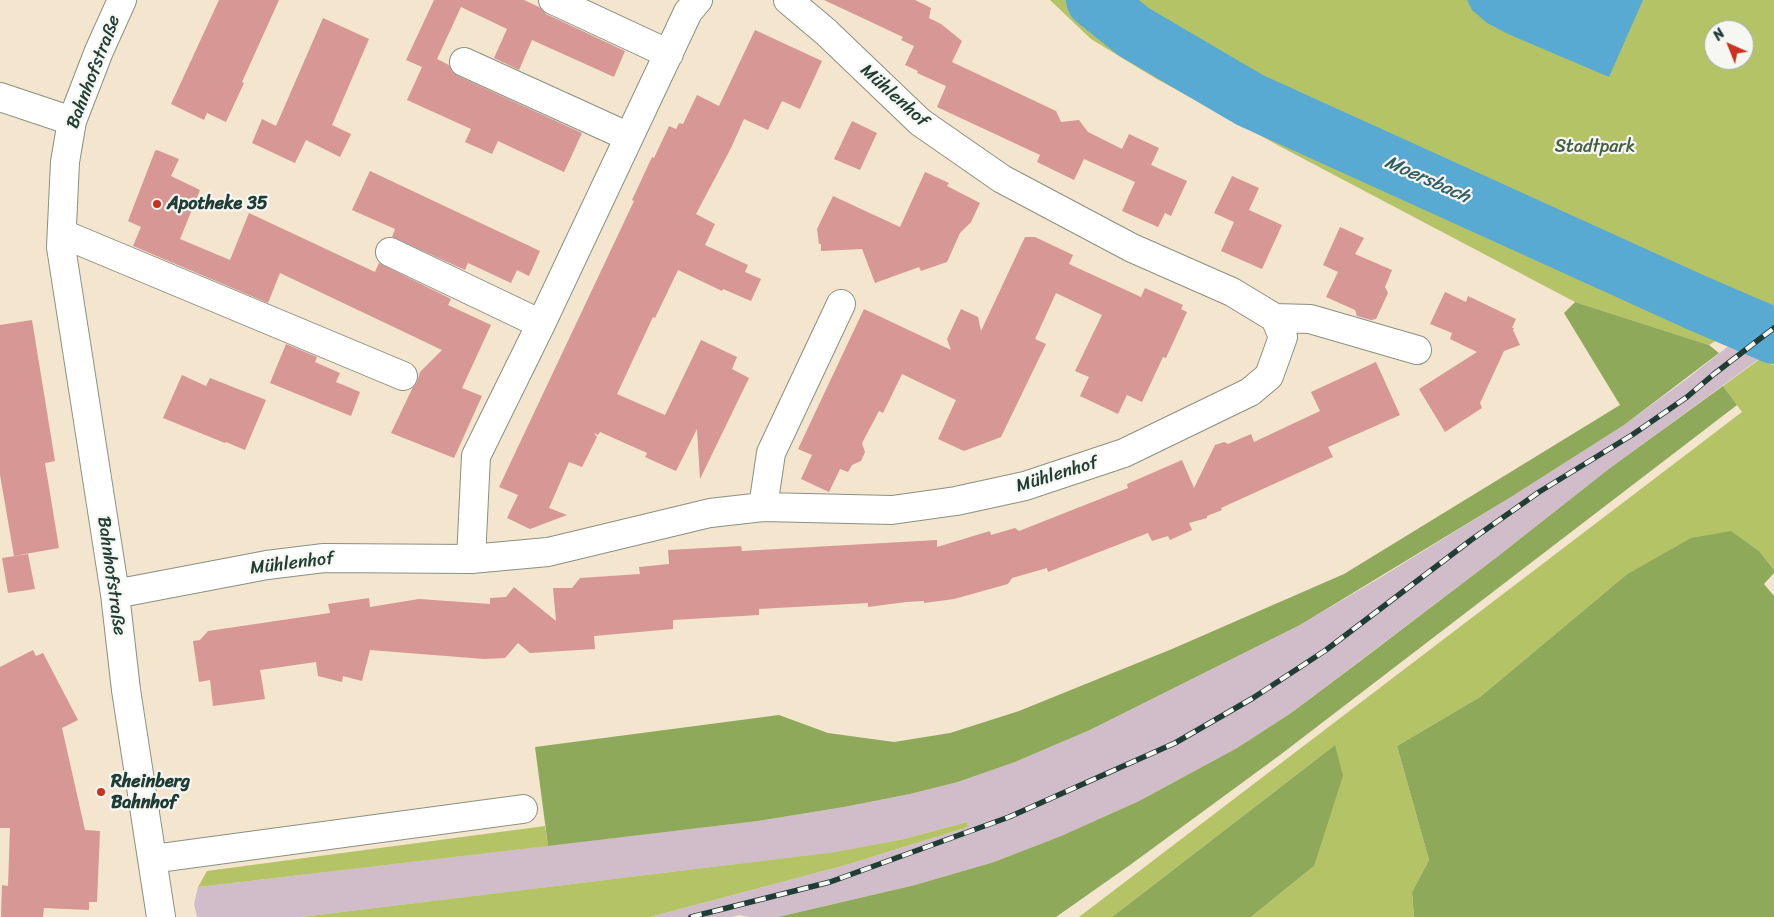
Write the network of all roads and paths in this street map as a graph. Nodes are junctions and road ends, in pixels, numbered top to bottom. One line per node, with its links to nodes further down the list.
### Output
1 (122, 0): 8 (street, Bahnhofstraße)
2 (553, 0): 5 (street)
3 (698, 0): 5 (street)
4 (788, 0): 13 (street, Mühlenhof)
5 (669, 54): 9 (street)
6 (464, 62): 9 (street)
7 (0, 97): 8 (street)
8 (72, 121): 10 (street, Bahnhofstraße)
9 (629, 137): 14 (street)
10 (63, 234): 16 (street); 19 (street, Bahnhofstraße)
11 (390, 252): 14 (street)
12 (841, 304): 17 (street)
13 (1275, 318): 15 (street, Mühlenhof); 17 (street, Mühlenhof)
14 (541, 324): 18 (street)
15 (1416, 350)
16 (403, 376)
17 (763, 506): 18 (street, Mühlenhof)
18 (471, 559): 19 (street, Mühlenhof)
19 (115, 594): 21 (street, Bahnhofstraße)
20 (523, 809): 21 (street)
21 (152, 859): 22 (street, Bahnhofstraße)
22 (161, 917)

